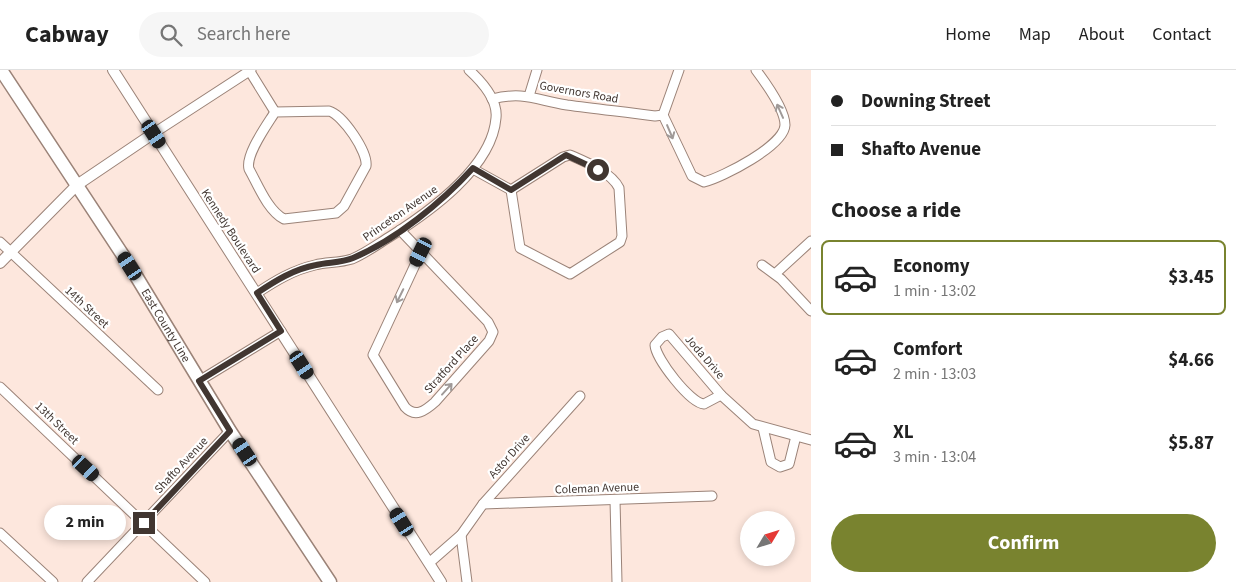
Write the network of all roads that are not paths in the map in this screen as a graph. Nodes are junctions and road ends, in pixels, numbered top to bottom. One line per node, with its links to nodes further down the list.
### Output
1 (1, 70): 14 (main road, East County Line)
2 (113, 70): 12 (street, Kennedy Boulevard)
3 (250, 70): 10 (street); 12 (street)
4 (469, 70): 9 (street)
5 (537, 70): 8 (street)
6 (678, 70): 11 (street)
7 (756, 70): 11 (street, one-way to 7)
8 (529, 96): 9 (street, Governors Road); 11 (street, Governors Road)
9 (492, 99): 13 (street, Princeton Avenue)
10 (274, 112): 10 (street)
11 (663, 115)
12 (154, 134): 14 (street); 24 (street, Kennedy Boulevard)
13 (473, 168): 15 (street); 16 (street, Princeton Avenue)
14 (76, 185): 19 (street); 27 (main road, East County Line)
15 (511, 190): 15 (street)
16 (400, 230): 20 (street, Stratford Place); 24 (street, Princeton Avenue)
17 (811, 241): 23 (street)
18 (0, 242): 19 (street, 14th Street)
19 (10, 252): 21 (street); 29 (street, 14th Street)
20 (421, 252): 20 (street, Stratford Place, one-way to 20)
21 (0, 263)
22 (762, 265): 23 (street)
23 (775, 274): 25 (street)
24 (257, 293): 26 (street, Kennedy Boulevard)
25 (811, 311)
26 (281, 331): 27 (street); 42 (street, Kennedy Boulevard)
27 (199, 381): 33 (main road, East County Line)
28 (0, 387): 39 (street, 13th Street)
29 (158, 390)
30 (721, 395): 30 (street, Joda Drive); 32 (street, Joda Drive)
31 (580, 396): 38 (street, Astor Drive)
32 (763, 428): 34 (street, Joda Drive); 34 (street)
33 (230, 431): 39 (street, Shafto Avenue); 46 (main road, East County Line)
34 (796, 436): 35 (street, Joda Drive)
35 (811, 440)
36 (712, 496): 37 (street, Coleman Avenue)
37 (615, 500): 38 (street, Coleman Avenue); 49 (street)
38 (483, 504): 41 (street, Astor Drive)
39 (144, 523): 44 (street, Shafto Avenue); 45 (street, 13th Street)
40 (0, 533): 43 (street)
41 (461, 535): 42 (street, Astor Drive); 48 (street)
42 (429, 563): 47 (street, Kennedy Boulevard)
43 (53, 582)
44 (87, 582)
45 (205, 582)
46 (330, 582)
47 (441, 582)
48 (466, 582)
49 (617, 582)

